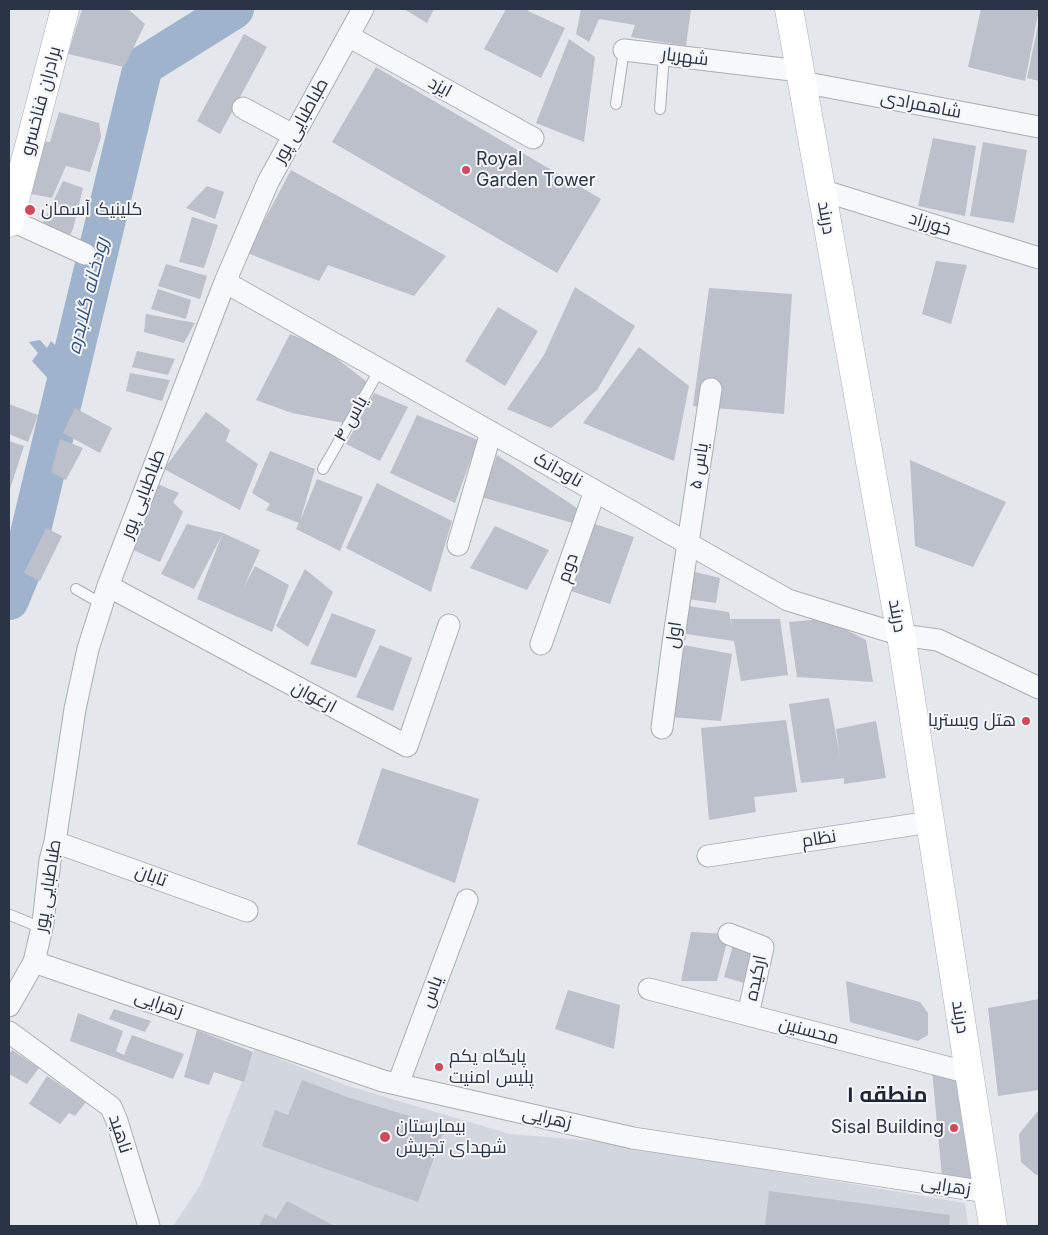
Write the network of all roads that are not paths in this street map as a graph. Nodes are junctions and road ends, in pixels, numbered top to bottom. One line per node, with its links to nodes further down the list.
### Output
1 (65, 9): 15 (main road, برادران فناخسرو)
2 (363, 9): 4 (street, طباطبایی پور)
3 (789, 9): 7 (main road, دربند)
4 (348, 36): 12 (street, طباطبایی پور); 13 (street, ایزد)
5 (624, 50): 6 (street, شهریار); 8 (lane, شهریار)
6 (664, 55): 7 (street, شهریار); 10 (lane)
7 (801, 77): 11 (street, شاهمرادی); 14 (main road, دربند)
8 (616, 104)
9 (243, 108): 12 (street)
10 (660, 109)
11 (1039, 127)
12 (293, 135): 18 (street, طباطبایی پور)
13 (533, 138)
14 (821, 190): 17 (street, خورزاد); 29 (main road, دربند)
15 (9, 221): 16 (street)
16 (85, 254)
17 (1039, 258)
18 (225, 282): 19 (street, ناودانک); 27 (street, طباطبایی پور)
19 (380, 369): 21 (street, ناودانک); 22 (lane, یاس ۴)
20 (711, 389): 24 (street, یاس ۵)
21 (491, 432): 23 (street, ناودانک); 25 (street)
22 (323, 469)
23 (595, 491): 24 (street, ناودانک); 30 (street, دوم)
24 (687, 543): 29 (street, ناودانک); 32 (street, اول)
25 (458, 545)
26 (76, 589): 27 (lane)
27 (105, 595): 28 (street, ارغوان); 34 (street, طباطبایی پور)
28 (450, 625)
29 (901, 635): 31 (street, ناودانک); 33 (main road, دربند)
30 (541, 644)
31 (1039, 688)
32 (662, 728)
33 (930, 822): 35 (street, نظام); 46 (main road, دربند)
34 (55, 842): 37 (street, تابان); 39 (street, طباطبایی پور)
35 (708, 856)
36 (467, 900): 47 (street, یاس)
37 (248, 911)
38 (10, 915): 39 (lane)
39 (42, 928): 41 (street, طباطبایی پور)
40 (728, 934): 44 (street, ارکیده)
41 (34, 962): 43 (street, طباطبایی پور); 47 (street, زهرایی)
42 (649, 990): 44 (street, محسنین)
43 (9, 1006)
44 (748, 1015): 46 (street, محسنین)
45 (9, 1032): 49 (street, ناهید)
46 (969, 1073): 48 (main road, دربند)
47 (398, 1084): 48 (street, زهرایی)
48 (987, 1192): 50 (main road, دربند)
49 (148, 1226)
50 (993, 1226)

